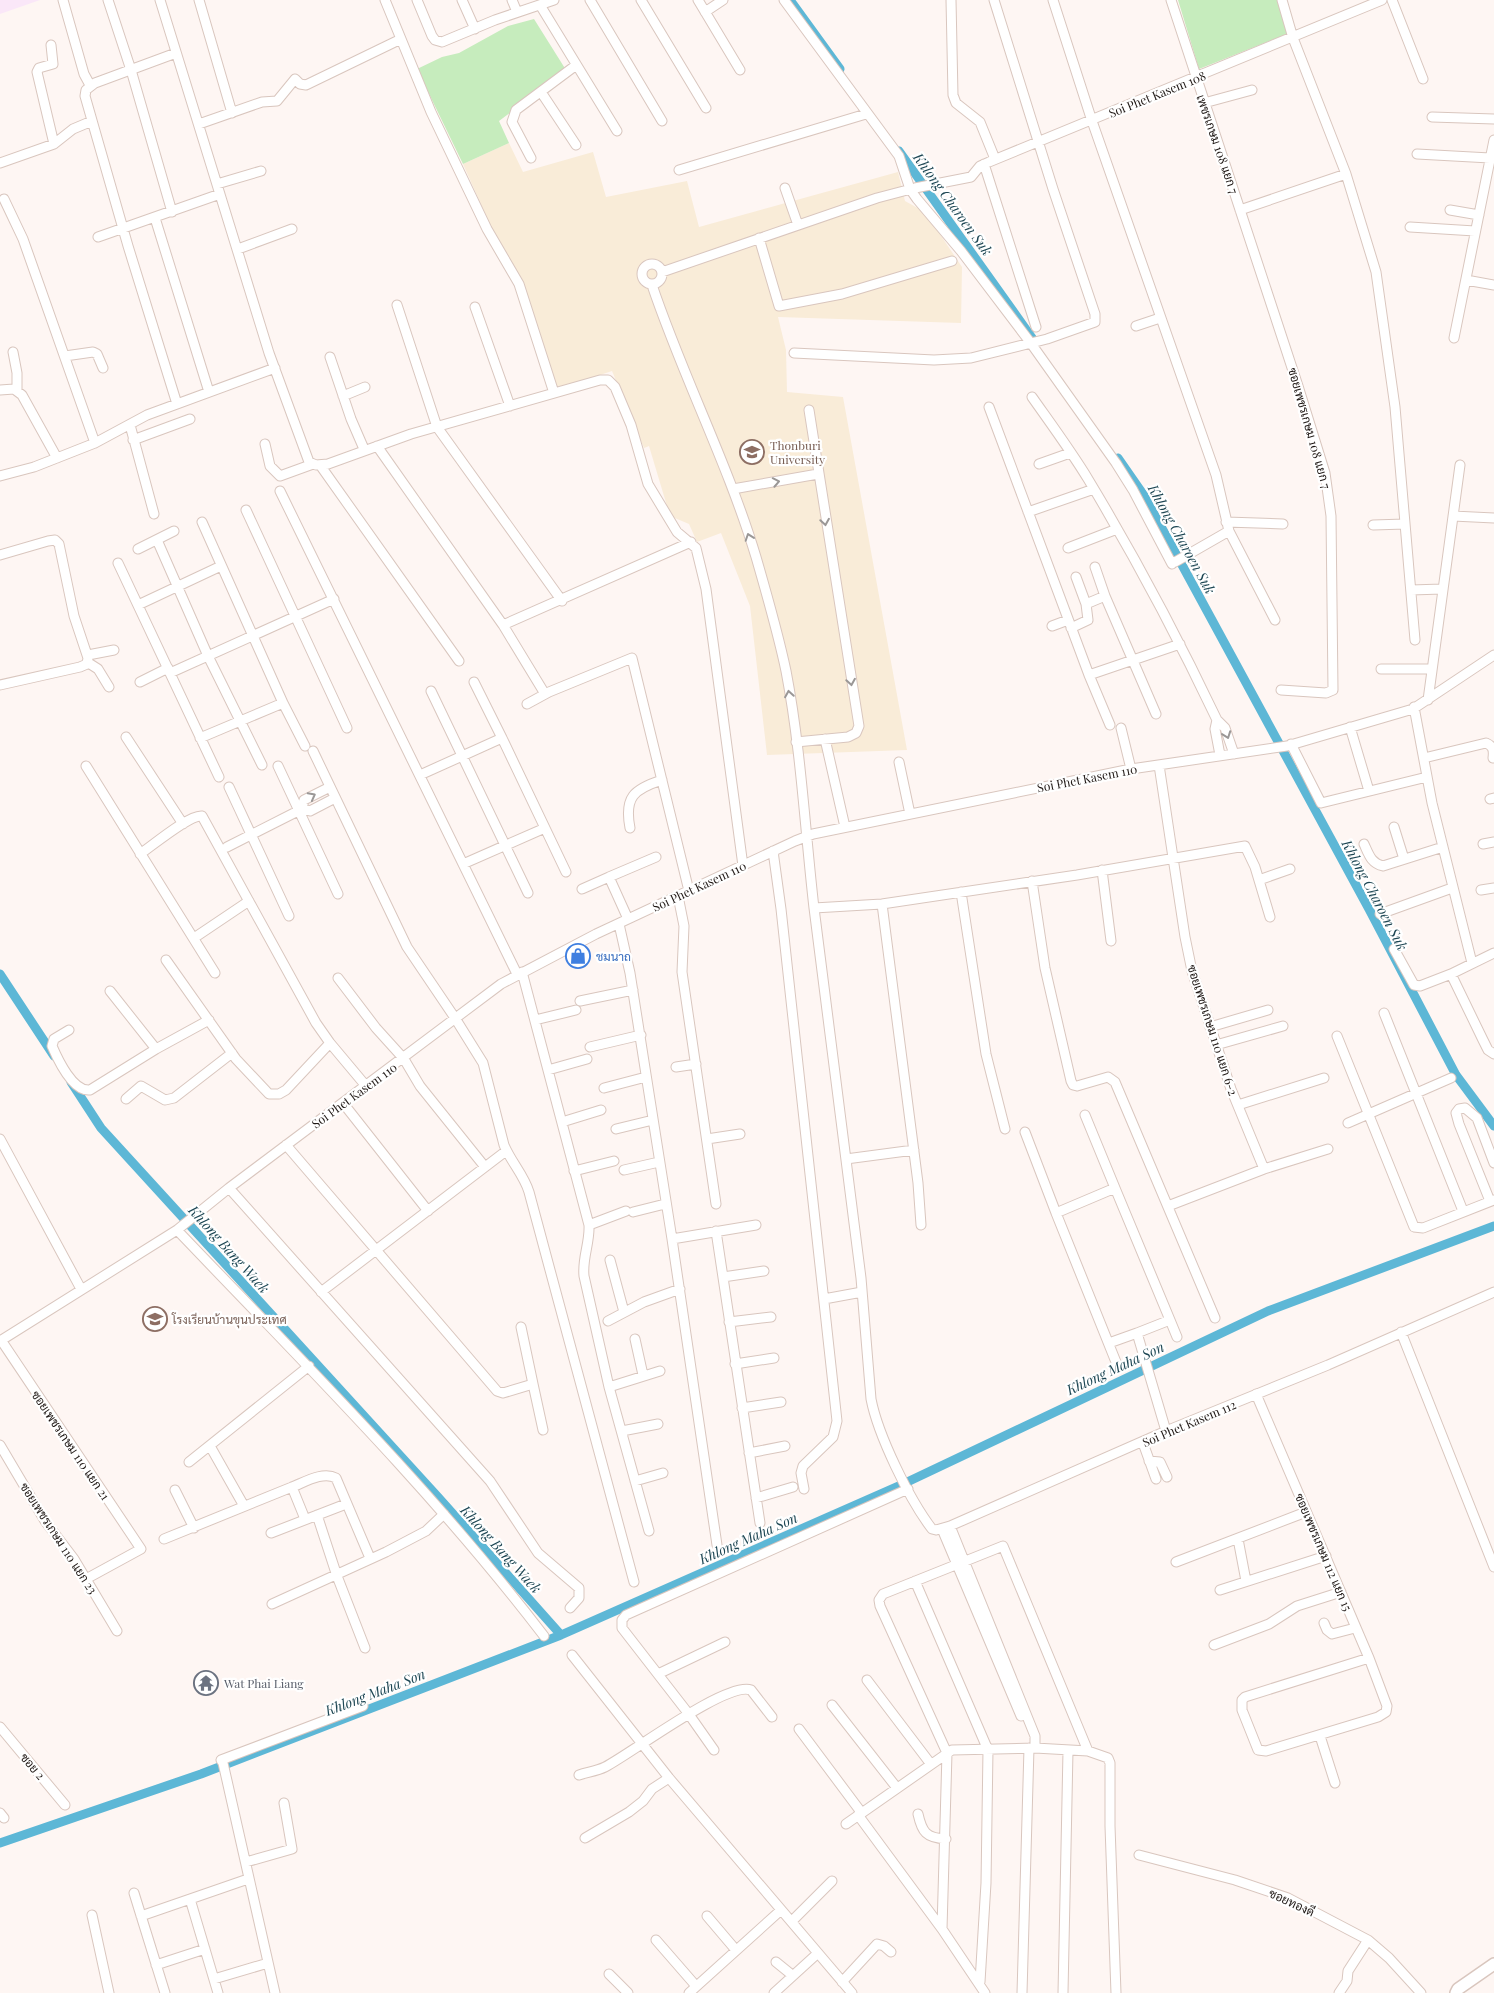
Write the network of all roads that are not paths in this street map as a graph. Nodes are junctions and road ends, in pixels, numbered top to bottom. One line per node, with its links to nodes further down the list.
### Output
1 (62, 0): 35 (street)
2 (108, 0): 31 (street)
3 (160, 0): 29 (street)
4 (198, 0): 40 (street)
5 (385, 0): 27 (street)
6 (417, 0): 25 (street)
7 (462, 0): 25 (street)
8 (512, 0): 23 (street)
9 (554, 0): 22 (street)
10 (590, 0): 46 (street)
11 (642, 0): 39 (street)
12 (698, 0): 24 (street)
13 (724, 0): 24 (street)
14 (784, 0): 41 (street)
15 (951, 0): 56 (street)
16 (994, 0): 50 (street)
17 (1053, 0): 45 (street)
18 (1171, 0): 33 (street, เพชรเกษม 108 แยก 7)
19 (1282, 0): 26 (street)
20 (1382, 0): 26 (street, Soi Phet Kasem 108)
21 (1392, 0): 34 (street)
22 (540, 5): 23 (street); 30 (street)
23 (517, 12): 25 (street)
24 (705, 12): 32 (street)
25 (475, 29)
26 (1293, 38): 33 (street, Soi Phet Kasem 108); 61 (street)
27 (401, 39): 40 (street); 103 (street)
28 (51, 46): 51 (street)
29 (176, 53): 31 (street); 47 (street)
30 (576, 66): 37 (street); 48 (street)
31 (131, 70): 35 (street); 70 (street)
32 (740, 70)
33 (1196, 78): 38 (street, เพชรเกษม 108 แยก 7); 45 (street, Soi Phet Kasem 108)
34 (1423, 79)
35 (90, 86): 44 (street)
36 (1252, 90): 38 (street)
37 (541, 92): 52 (street); 54 (street)
38 (1204, 104): 68 (street, เพชรเกษม 108 แยก 7)
39 (706, 108)
40 (232, 113): 47 (street)
41 (866, 114): 60 (street); 65 (street)
42 (1432, 116): 43 (street)
43 (1494, 119)
44 (92, 121): 51 (street); 75 (street)
45 (1092, 121): 50 (street, Soi Phet Kasem 108); 88 (street)
46 (662, 122)
47 (199, 124): 63 (street)
48 (617, 132)
49 (1494, 140): 55 (street)
50 (1038, 142): 56 (street, Soi Phet Kasem 108); 92 (street)
51 (54, 144): 57 (street)
52 (576, 145)
53 (1417, 154): 55 (street)
54 (531, 158)
55 (1490, 158): 62 (street)
56 (995, 159): 58 (street, Soi Phet Kasem 108)
57 (0, 163)
58 (984, 164): 65 (street, Soi Phet Kasem 108); 90 (street)
59 (261, 170): 63 (street)
60 (679, 170)
61 (1346, 174): 68 (street); 135 (street)
62 (1490, 177): 71 (street)
63 (216, 184): 66 (street)
64 (785, 188): 73 (street)
65 (912, 188): 73 (street, Soi Phet Kasem 108); 92 (street)
66 (220, 194): 70 (street); 80 (street)
67 (4, 198): 95 (street)
68 (1240, 210): 179 (street, ซอยเพชรเกษม 108 แยก 7)
69 (1450, 210): 71 (street)
70 (172, 212): 72 (street)
71 (1479, 214): 77 (street)
72 (156, 218): 75 (street); 102 (street)
73 (798, 225): 79 (street, Soi Phet Kasem 108)
74 (1410, 227): 77 (street)
75 (123, 228): 78 (street); 106 (street)
76 (292, 228): 80 (street)
77 (1475, 231): 83 (street)
78 (98, 237)
79 (759, 238): 81 (street); 82 (street, Soi Phet Kasem 108)
80 (238, 249): 98 (street)
81 (952, 261)
82 (662, 272): 84 (street); 84 (street)
83 (1466, 280): 85 (street); 91 (street)
84 (652, 285): 126 (street)
85 (1494, 285)
86 (397, 305): 112 (street)
87 (476, 307): 107 (street)
88 (1160, 318): 89 (street); 137 (street)
89 (1136, 326)
90 (1036, 327)
91 (1454, 338)
92 (1032, 342): 94 (street); 137 (street)
93 (13, 352): 101 (street)
94 (794, 353)
95 (65, 356): 97 (street); 114 (street)
96 (330, 357): 104 (street)
97 (103, 368)
98 (275, 368): 102 (street); 121 (street)
99 (365, 387): 104 (street)
100 (0, 390): 101 (street)
101 (17, 391): 119 (street)
102 (209, 392): 106 (street)
103 (554, 393): 107 (street); 141 (street)
104 (343, 396): 117 (street)
105 (1032, 397): 118 (street)
106 (177, 404): 111 (street)
107 (510, 406): 112 (street)
108 (989, 407): 129 (street)
109 (808, 410): 123 (street)
110 (190, 419): 113 (street)
111 (130, 425): 113 (street); 114 (street)
112 (437, 427): 116 (street); 154 (street)
113 (133, 440): 130 (street)
114 (95, 443): 119 (street)
115 (264, 444): 121 (street)
116 (377, 446): 117 (street); 160 (street)
117 (364, 450): 121 (street)
118 (1070, 453): 120 (street); 125 (street)
119 (57, 458): 124 (street)
120 (1039, 464)
121 (316, 465): 169 (street)
122 (1460, 465): 131 (street)
123 (818, 474): 126 (street, one-way to 123); 196 (street, one-way to 196)
124 (0, 476)
125 (1094, 489): 129 (street); 138 (street)
126 (733, 490): 197 (street, one-way to 126)
127 (280, 491): 153 (street)
128 (246, 510): 157 (street)
129 (1028, 512): 159 (street)
130 (154, 514)
131 (1453, 516): 132 (street); 150 (street)
132 (1494, 518)
133 (202, 522): 146 (street)
134 (1283, 524): 137 (street)
135 (1405, 524): 136 (street); 151 (street)
136 (1372, 525)
137 (1227, 527): 158 (street)
138 (1117, 530): 142 (street); 164 (street)
139 (174, 531): 140 (street)
140 (157, 540): 143 (street); 149 (street)
141 (691, 542): 154 (street); 239 (street)
142 (1068, 548)
143 (138, 549)
144 (0, 555): 168 (street)
145 (118, 563): 156 (street)
146 (221, 566): 149 (street); 162 (street)
147 (1095, 567): 152 (street)
148 (1076, 577): 155 (street)
149 (178, 587): 156 (street); 167 (street)
150 (1442, 589): 151 (street); 172 (street)
151 (1411, 590): 163 (street)
152 (1105, 596): 155 (street); 170 (street)
153 (334, 599): 157 (street); 210 (street)
154 (562, 601): 160 (street)
155 (1086, 604): 159 (street)
156 (138, 606): 173 (street)
157 (294, 618): 162 (street); 191 (street)
158 (1275, 620)
159 (1070, 624): 161 (street); 174 (street)
160 (503, 625): 181 (street)
161 (1052, 626)
162 (253, 635): 167 (street); 183 (street)
163 (1415, 640)
164 (1180, 644): 170 (street); 187 (street)
165 (114, 650): 168 (street)
166 (1494, 655): 182 (street, Soi Phet Kasem 110)
167 (208, 656): 173 (street); 188 (street)
168 (88, 658): 177 (street); 178 (street)
169 (459, 661)
170 (1132, 661): 174 (street); 186 (street)
171 (1382, 669): 172 (street)
172 (1430, 669): 182 (street)
173 (169, 670): 175 (street); 194 (street)
174 (1089, 675): 189 (street)
175 (140, 682)
176 (474, 682): 195 (street)
177 (0, 685)
178 (109, 687)
179 (1281, 690)
180 (431, 691): 201 (street)
181 (545, 694): 184 (street); 213 (street)
182 (1428, 700): 185 (street, Soi Phet Kasem 110)
183 (283, 704): 188 (street); 215 (street)
184 (527, 704)
185 (1414, 707): 190 (street, Soi Phet Kasem 110); 202 (street)
186 (1156, 714)
187 (1217, 720): 199 (street, one-way to 199); 200 (street)
188 (241, 721): 194 (street); 205 (street)
189 (1110, 725)
190 (1350, 727): 198 (street, Soi Phet Kasem 110); 216 (street)
191 (347, 728)
192 (1121, 728): 209 (street)
193 (126, 737): 220 (street)
194 (200, 738): 211 (street)
195 (502, 738): 201 (street); 223 (street)
196 (825, 739): 197 (street); 221 (street)
197 (796, 742): 226 (street)
198 (1289, 745): 199 (street, Soi Phet Kasem 110); 216 (street)
199 (1234, 754): 200 (street, Soi Phet Kasem 110)
200 (1220, 755): 206 (street, Soi Phet Kasem 110)
201 (463, 756): 210 (street); 228 (street)
202 (1424, 758): 203 (street); 212 (street)
203 (1493, 758)
204 (899, 762): 219 (street)
205 (262, 765)
206 (1159, 765): 209 (street, Soi Phet Kasem 110); 236 (street, ซอยเพชรเกษม 110 แยก 6-2)
207 (86, 766): 234 (street)
208 (278, 766): 218 (street)
209 (1130, 769): 219 (street, Soi Phet Kasem 110)
210 (420, 775): 238 (street)
211 (219, 777)
212 (1427, 778): 216 (street); 232 (street)
213 (662, 780): 224 (street); 250 (street)
214 (229, 787): 225 (street)
215 (330, 787): 217 (street); 218 (street, one-way to 215)
216 (1369, 791)
217 (335, 798): 218 (street); 279 (street)
218 (300, 810): 225 (street); 253 (street)
219 (910, 814): 221 (street, Soi Phet Kasem 110)
220 (183, 824): 234 (street); 255 (street)
221 (845, 827): 226 (street, Soi Phet Kasem 110)
222 (1394, 827): 237 (street)
223 (545, 828): 228 (street); 242 (street)
224 (630, 828)
225 (251, 834): 231 (street); 259 (street)
226 (806, 836): 233 (street, Soi Phet Kasem 110); 257 (street)
227 (1494, 842): 230 (street)
228 (506, 844): 238 (street); 252 (street)
229 (1364, 844): 237 (street)
230 (1483, 844)
231 (227, 847)
232 (1443, 848): 237 (street); 246 (street)
233 (773, 851): 239 (street, Soi Phet Kasem 110); 355 (street)
234 (140, 854): 263 (street)
235 (656, 857): 243 (street)
236 (1172, 857): 241 (street); 244 (street); 283 (street, ซอยเพชรเกษม 110 แยก 6-2)
237 (1404, 859)
238 (463, 864): 270 (street)
239 (742, 866): 250 (street, Soi Phet Kasem 110)
240 (1290, 869): 244 (street)
241 (1102, 870): 245 (street); 264 (street)
242 (566, 872)
243 (608, 877): 248 (street); 261 (street)
244 (1259, 880): 260 (street)
245 (1032, 881): 251 (street); 336 (street)
246 (1452, 888): 258 (street); 268 (street)
247 (1494, 888): 249 (street)
248 (582, 889)
249 (1481, 890)
250 (689, 891): 254 (street, Soi Phet Kasem 110)
251 (961, 892): 256 (street); 314 (street)
252 (528, 893)
253 (338, 894)
254 (678, 896): 261 (street, Soi Phet Kasem 110); 295 (street)
255 (250, 901): 263 (street); 287 (street)
256 (882, 904): 257 (street); 321 (street)
257 (814, 908): 323 (street)
258 (1380, 914)
259 (289, 916)
260 (1270, 917)
261 (628, 919): 262 (street, Soi Phet Kasem 110)
262 (619, 924): 270 (street, Soi Phet Kasem 110); 273 (street)
263 (194, 938): 269 (street)
264 (1111, 941)
265 (1394, 948): 271 (street)
266 (1494, 952): 268 (street)
267 (166, 960): 280 (street)
268 (1472, 963): 271 (street)
269 (215, 973)
270 (520, 973): 279 (street, Soi Phet Kasem 110); 281 (street)
271 (1451, 974): 292 (street)
272 (338, 978): 293 (street)
273 (633, 990): 275 (street); 285 (street)
274 (110, 991): 290 (street)
275 (580, 1001)
276 (576, 1010): 281 (street)
277 (1268, 1010): 283 (street)
278 (1384, 1013): 303 (street)
279 (455, 1018): 293 (street, Soi Phet Kasem 110); 322 (street)
280 (209, 1020): 290 (street); 291 (street)
281 (535, 1020): 297 (street)
282 (1283, 1026): 288 (street)
283 (1210, 1028): 288 (street, ซอยเพชรเกษม 110 แยก 6-2)
284 (68, 1030): 290 (street)
285 (640, 1035): 289 (street); 298 (street)
286 (1337, 1036): 308 (street)
287 (330, 1043): 291 (street); 301 (street)
288 (1216, 1046): 306 (street, ซอยเพชรเกษม 110 แยก 6-2)
289 (590, 1047)
290 (156, 1048)
291 (232, 1053): 304 (street)
292 (1494, 1054)
293 (404, 1059): 301 (street, Soi Phet Kasem 110); 327 (street)
294 (587, 1059): 297 (street)
295 (696, 1064): 296 (street); 318 (street)
296 (676, 1067)
297 (548, 1070): 311 (street)
298 (646, 1077): 302 (street); 310 (street)
299 (1324, 1078): 306 (street)
300 (1451, 1078): 303 (street)
301 (366, 1086): 305 (street, Soi Phet Kasem 110)
302 (604, 1088)
303 (1417, 1093): 308 (street); 338 (street)
304 (126, 1099)
305 (343, 1103): 319 (street, Soi Phet Kasem 110); 337 (street)
306 (1238, 1105): 328 (street, ซอยเพชรเกษม 110 แยก 6-2)
307 (601, 1110): 311 (street)
308 (1368, 1114): 312 (street); 338 (street)
309 (1085, 1115): 332 (street)
310 (653, 1120): 313 (street); 325 (street)
311 (562, 1122): 330 (street)
312 (1348, 1123)
313 (616, 1129)
314 (1006, 1129)
315 (1025, 1132): 339 (street)
316 (740, 1134): 318 (street)
317 (0, 1139): 350 (street)
318 (707, 1140): 335 (street)
319 (286, 1145): 331 (street, Soi Phet Kasem 110); 346 (street)
320 (1328, 1149): 328 (street)
321 (914, 1150): 323 (street); 342 (street)
322 (506, 1151): 327 (street); 424 (street)
323 (846, 1158): 353 (street)
324 (614, 1161): 330 (street)
325 (659, 1162): 329 (street); 334 (street)
326 (1494, 1163): 333 (street)
327 (485, 1167): 337 (street)
328 (1264, 1169): 336 (street)
329 (624, 1170)
330 (574, 1171): 340 (street)
331 (229, 1188): 343 (street, Soi Phet Kasem 110); 352 (street)
332 (1115, 1188): 339 (street); 359 (street)
333 (1492, 1200): 338 (street)
334 (665, 1204): 340 (street); 345 (street)
335 (716, 1204)
336 (1168, 1206): 358 (street)
337 (428, 1210): 346 (street)
338 (1463, 1211)
339 (1056, 1213): 368 (street)
340 (589, 1225): 376 (street)
341 (756, 1225): 344 (street)
342 (921, 1225)
343 (179, 1228): 350 (street, Soi Phet Kasem 110); 371 (street)
344 (716, 1231): 345 (street); 349 (street)
345 (672, 1239): 351 (street)
346 (377, 1249): 352 (street); 375 (street)
347 (610, 1260): 356 (street)
348 (764, 1271): 349 (street)
349 (723, 1277): 361 (street)
350 (82, 1289): 367 (street, Soi Phet Kasem 110)
351 (680, 1289): 356 (street); 414 (street)
352 (321, 1292): 428 (street)
353 (862, 1292): 355 (street); 395 (street)
354 (1494, 1292): 363 (street, Soi Phet Kasem 112)
355 (824, 1299): 398 (street)
356 (624, 1312): 360 (street)
357 (771, 1317): 361 (street)
358 (1216, 1318)
359 (1170, 1320): 364 (street); 365 (street)
360 (608, 1321)
361 (729, 1322): 370 (street)
362 (521, 1327): 375 (street)
363 (1401, 1332): 377 (street, Soi Phet Kasem 112); 419 (street)
364 (1137, 1333): 368 (street); 383 (street)
365 (1177, 1337)
366 (635, 1339): 374 (street)
367 (0, 1340): 421 (street, ซอยเพชรเกษม 110 แยก 21)
368 (1109, 1343): 372 (street)
369 (774, 1358): 370 (street)
370 (735, 1364): 379 (street)
371 (308, 1366): 386 (street); 404 (street)
372 (1118, 1367)
373 (660, 1371): 374 (street)
374 (643, 1375): 376 (street)
375 (533, 1384): 381 (street)
376 (609, 1386): 382 (street)
377 (1256, 1394): 383 (street, Soi Phet Kasem 112); 403 (street, ซอยเพชรเกษม 112 แยก 15)
378 (781, 1402): 379 (street)
379 (742, 1408): 388 (street)
380 (658, 1424): 382 (street)
381 (543, 1430)
382 (622, 1431): 394 (street)
383 (1166, 1431): 384 (street, Soi Phet Kasem 112)
384 (1142, 1443): 389 (street); 408 (street, Soi Phet Kasem 112)
385 (0, 1445): 421 (street, ซอยเพชรเกษม 110 แยก 23)
386 (210, 1446): 390 (street); 402 (street)
387 (785, 1446): 388 (street)
388 (749, 1454): 400 (street)
389 (1149, 1460): 392 (street); 393 (street)
390 (189, 1462)
391 (664, 1473): 394 (street)
392 (1167, 1477)
393 (1156, 1479)
394 (635, 1481): 410 (street)
395 (907, 1486): 408 (street); 438 (street)
396 (292, 1487): 401 (street); 402 (street); 406 (street)
397 (793, 1487): 400 (street)
398 (804, 1489)
399 (175, 1490): 409 (street)
400 (756, 1498): 407 (street)
401 (346, 1504): 405 (street); 416 (street)
402 (244, 1506): 409 (street)
403 (1306, 1512): 413 (street); 415 (street, ซอยเพชรเกษม 112 แยก 15)
404 (444, 1514): 416 (street); 432 (street)
405 (317, 1515): 406 (street); 420 (street)
406 (305, 1520): 411 (street)
407 (760, 1523)
408 (946, 1527): 417 (street)
409 (194, 1528): 412 (street)
410 (649, 1531)
411 (271, 1533)
412 (164, 1539)
413 (1238, 1539): 418 (street); 423 (street)
414 (717, 1545)
415 (1326, 1556): 423 (street); 426 (street, ซอยเพชรเกษม 112 แยก 15)
416 (370, 1558): 420 (street)
417 (961, 1562): 422 (street); 448 (street); 452 (street)
418 (1176, 1562)
419 (1494, 1567)
420 (337, 1576): 427 (street); 435 (street)
421 (86, 1579): 431 (street, ซอยเพชรเกษม 110 แยก 23)
422 (915, 1581): 450 (street); 453 (street)
423 (1246, 1581): 425 (street)
424 (634, 1582)
425 (1220, 1590)
426 (1341, 1592): 430 (street, ซอยเพชรเกษม 112 แยก 15); 434 (street)
427 (272, 1604)
428 (570, 1608)
429 (1324, 1623): 430 (street)
430 (1355, 1628): 437 (street, ซอยเพชรเกษม 112 แยก 15)
431 (117, 1631)
432 (544, 1636)
433 (725, 1642): 438 (street)
434 (1214, 1645)
435 (366, 1648)
436 (572, 1655): 447 (street)
437 (1369, 1658): 446 (street, ซอยเพชรเกษม 112 แยก 15); 446 (street)
438 (658, 1674): 442 (street)
439 (866, 1680): 454 (street)
440 (832, 1704): 458 (street)
441 (363, 1706): 467 (street)
442 (688, 1713): 443 (street); 447 (street); 449 (street)
443 (772, 1717)
444 (0, 1727): 460 (street, ซอย 2)
445 (799, 1729): 461 (street)
446 (1320, 1736): 457 (street)
447 (644, 1743): 455 (street); 456 (street)
448 (1032, 1747): 450 (street); 451 (street); 504 (street)
449 (714, 1750)
450 (988, 1750): 453 (street); 492 (street)
451 (1068, 1751): 452 (street); 505 (street)
452 (1088, 1751): 506 (street)
453 (947, 1753): 454 (street); 465 (street)
454 (930, 1763): 458 (street)
455 (580, 1774)
456 (669, 1778): 464 (street); 472 (street)
457 (1335, 1783)
458 (897, 1788): 461 (street)
459 (284, 1803): 467 (street)
460 (65, 1806)
461 (859, 1813): 463 (street); 477 (street)
462 (918, 1814): 465 (street)
463 (846, 1824)
464 (585, 1838)
465 (946, 1839): 477 (street)
466 (1139, 1855): 479 (street, ซอยทองดี)
467 (246, 1862): 468 (street)
468 (248, 1879): 471 (street); 485 (street)
469 (832, 1880): 476 (street)
470 (134, 1893): 474 (street)
471 (190, 1900): 474 (street); 480 (street)
472 (781, 1910): 476 (street); 481 (street)
473 (92, 1915): 495 (street)
474 (141, 1916): 487 (street)
475 (706, 1916): 481 (street)
476 (792, 1921): 483 (street)
477 (942, 1928): 492 (street)
478 (656, 1940): 493 (street)
479 (1368, 1940): 507 (street); 508 (street, ซอยทองดี)
480 (205, 1949): 487 (street); 490 (street)
481 (735, 1949): 493 (street)
482 (891, 1952): 491 (street)
483 (818, 1953): 489 (street); 491 (street)
484 (776, 1962): 489 (street)
485 (268, 1964): 490 (street); 498 (street)
486 (1494, 1964): 494 (street)
487 (156, 1965): 496 (street)
488 (609, 1974): 499 (street)
489 (792, 1975): 501 (street)
490 (214, 1979): 497 (street)
491 (842, 1982): 502 (street)
492 (980, 1982): 503 (street)
493 (696, 1986): 500 (street)
494 (1455, 1992)
495 (109, 1993)
496 (165, 1993)
497 (218, 1993)
498 (275, 1993)
499 (628, 1993)
500 (689, 1993)
501 (774, 1993)
502 (852, 1993)
503 (985, 1993)
504 (1022, 1993)
505 (1063, 1993)
506 (1116, 1993)
507 (1339, 1993)
508 (1421, 1993)

